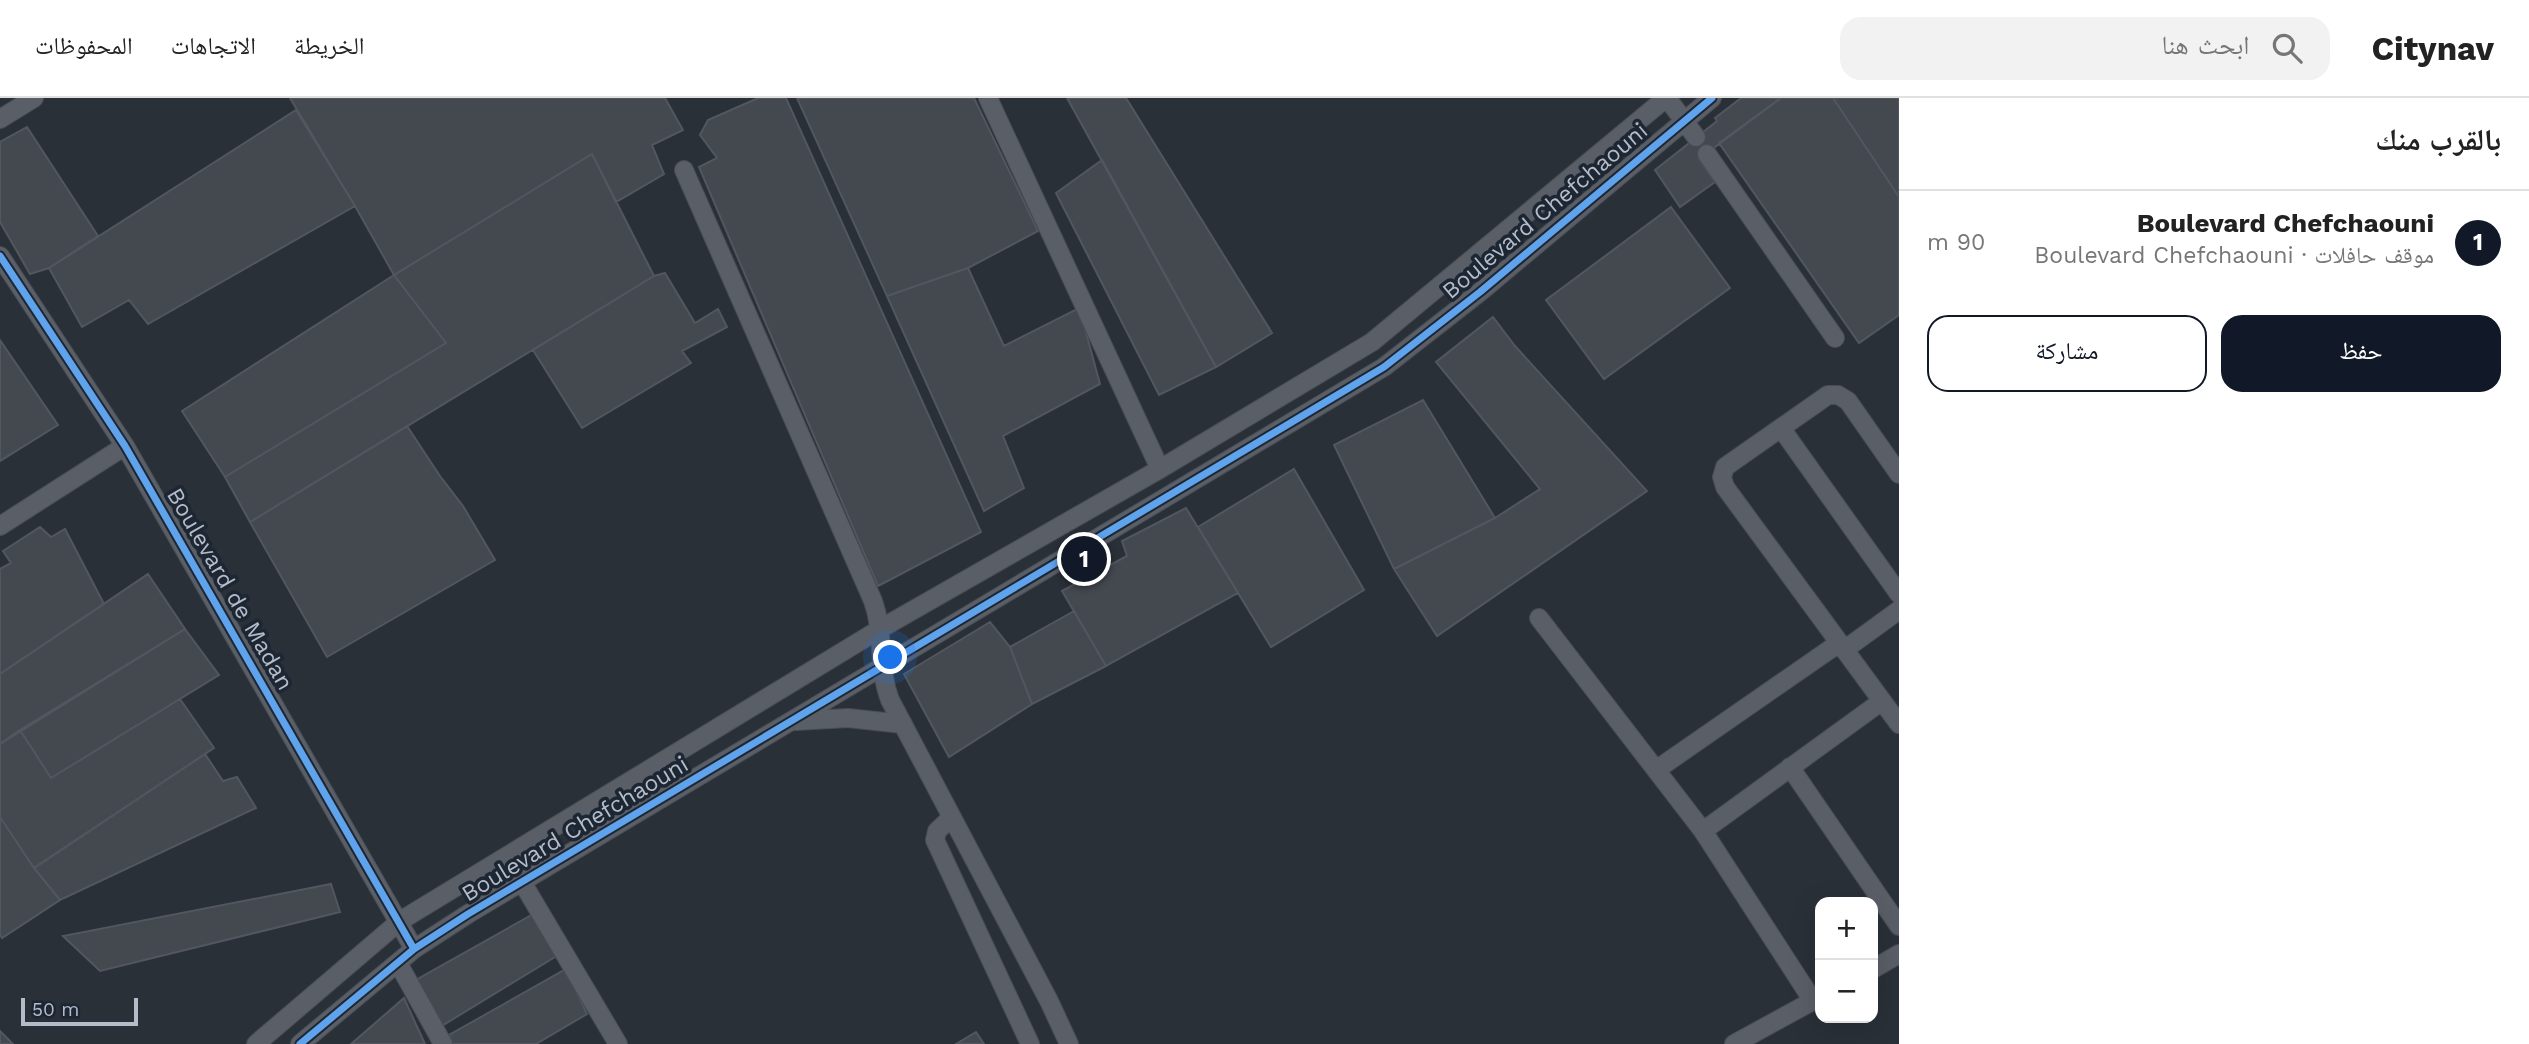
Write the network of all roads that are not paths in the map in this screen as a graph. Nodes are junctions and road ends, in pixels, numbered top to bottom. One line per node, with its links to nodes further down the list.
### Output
1 (34, 98): 5 (street)
2 (988, 98): 14 (street)
3 (1666, 98): 6 (street); 14 (street, Boulevard Chefchaouni)
4 (1712, 98): 6 (street, Boulevard Chefchaouni)
5 (0, 119)
6 (1684, 120): 7 (street); 22 (street, Boulevard Chefchaouni)
7 (1696, 137)
8 (1707, 154): 11 (street)
9 (684, 170): 20 (street)
10 (0, 256): 13 (street, Boulevard de Madan)
11 (1835, 338)
12 (1781, 428): 15 (street); 17 (street); 21 (street)
13 (125, 446): 16 (street); 34 (street, Boulevard de Madan)
14 (1160, 469): 20 (street, Boulevard Chefchaouni)
15 (1899, 474)
16 (0, 526)
17 (1899, 594)
18 (1899, 610): 21 (street)
19 (1539, 618): 28 (street)
20 (880, 629): 22 (street); 29 (street, Boulevard Chefchaouni)
21 (1842, 646): 23 (street); 28 (street)
22 (880, 666): 24 (street, Boulevard Chefchaouni); 25 (street)
23 (1882, 701): 26 (street); 27 (street)
24 (792, 722): 25 (street); 30 (street, Boulevard Chefchaouni)
25 (903, 724): 31 (street)
26 (1899, 724)
27 (1790, 767): 32 (street); 35 (street)
28 (1656, 770): 32 (street)
29 (626, 785): 30 (street); 34 (street, Boulevard Chefchaouni)
30 (643, 811): 33 (street, Boulevard Chefchaouni)
31 (952, 817): 47 (street); 48 (street)
32 (1703, 831): 40 (street)
33 (522, 882): 36 (street, Boulevard Chefchaouni); 46 (street)
34 (400, 921): 36 (street, Boulevard de Madan); 42 (street, Boulevard Chefchaouni)
35 (1899, 926)
36 (414, 949): 38 (street, Boulevard Chefchaouni)
37 (1899, 954): 39 (street)
38 (395, 965): 43 (street, Boulevard Chefchaouni); 44 (street); 45 (street)
39 (1878, 965)
40 (1815, 998)
41 (1815, 1000): 49 (street)
42 (256, 1044)
43 (300, 1044)
44 (433, 1044)
45 (443, 1044)
46 (618, 1044)
47 (1030, 1044)
48 (1069, 1044)
49 (1734, 1044)

